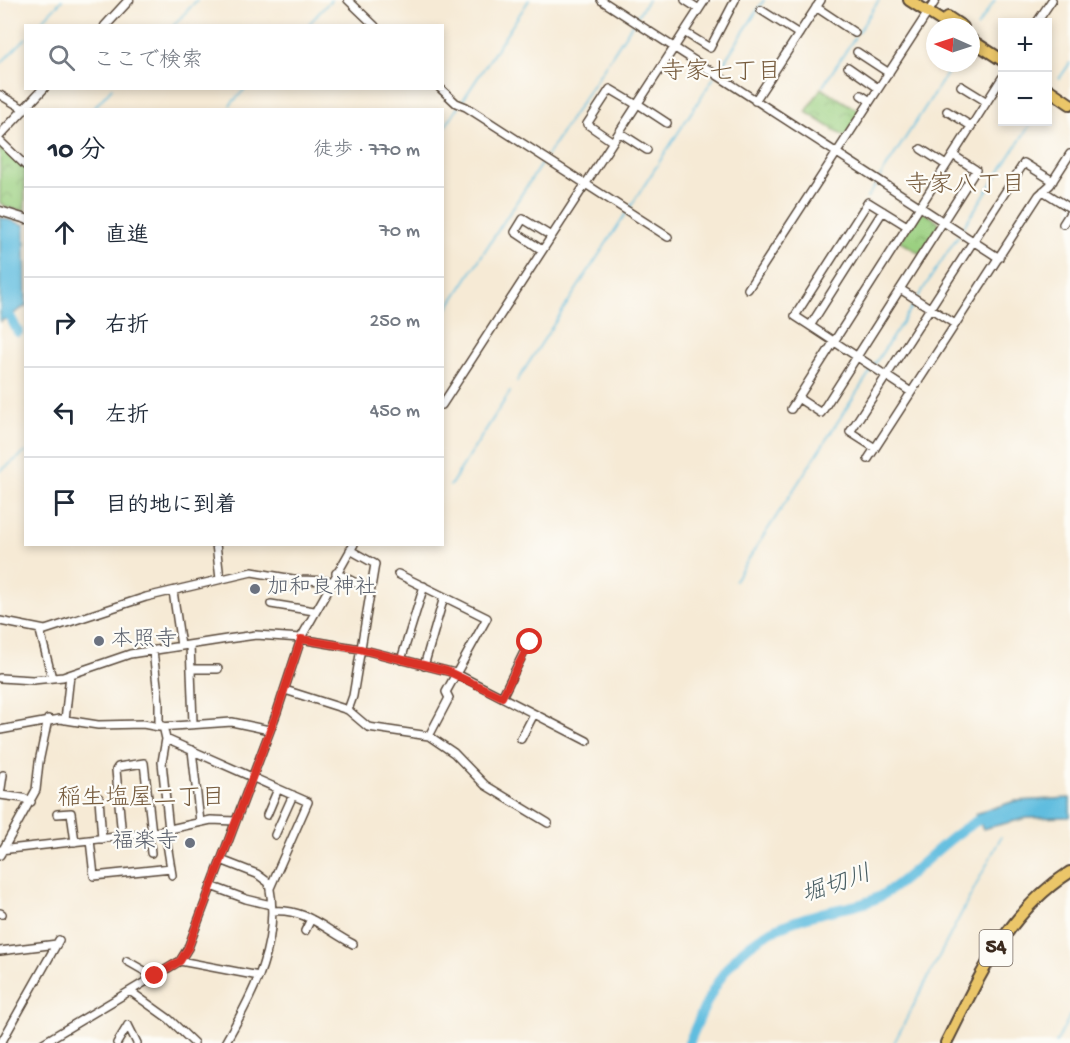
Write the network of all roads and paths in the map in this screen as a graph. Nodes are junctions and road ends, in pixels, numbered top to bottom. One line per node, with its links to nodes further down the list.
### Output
1 (129, 0): 18 (street)
2 (348, 0): 19 (street)
3 (601, 0): 25 (street)
4 (685, 0): 13 (street)
5 (705, 0): 13 (street)
6 (735, 0): 20 (street)
7 (821, 0): 12 (street)
8 (909, 0): 11 (main road)
9 (922, 0): 11 (main road)
10 (1052, 0): 17 (street)
11 (932, 6): 15 (main road); 16 (main road); 30 (street)
12 (816, 7): 21 (street); 22 (street)
13 (699, 9): 20 (street)
14 (761, 10): 22 (street)
15 (943, 18)
16 (950, 18)
17 (1040, 18)
18 (107, 24)
19 (373, 24)
20 (684, 32): 25 (street)
21 (855, 33)
22 (799, 34): 41 (street)
23 (980, 38): 26 (main road)
24 (980, 46): 28 (main road)
25 (674, 48): 41 (street); 45 (street)
26 (998, 49)
27 (857, 52): 30 (street)
28 (998, 57)
29 (848, 67): 34 (street)
30 (889, 73): 34 (street)
31 (998, 84): 43 (street)
32 (1052, 84): 40 (main road)
33 (962, 86): 43 (street)
34 (879, 88): 42 (street)
35 (43, 90): 46 (street)
36 (442, 90): 63 (street)
37 (1052, 93): 44 (main road)
38 (0, 95): 47 (street)
39 (861, 95): 42 (street)
40 (1070, 96)
41 (755, 101): 57 (street)
42 (870, 101): 57 (street)
43 (987, 102): 50 (street)
44 (1070, 104)
45 (637, 105): 49 (street); 51 (street); 54 (street)
46 (26, 108)
47 (24, 110): 52 (street)
48 (947, 111): 50 (street)
49 (667, 123)
50 (971, 126): 59 (street)
51 (619, 132): 54 (street); 56 (street)
52 (0, 135)
53 (0, 141): 60 (street)
54 (614, 141): 63 (street)
55 (921, 149): 61 (street)
56 (647, 150)
57 (837, 153): 65 (street); 79 (street)
58 (1070, 154): 62 (street)
59 (952, 155): 61 (street); 71 (street)
60 (24, 164)
61 (946, 165): 65 (street)
62 (1053, 181): 64 (street); 76 (street)
63 (586, 184): 74 (street); 75 (street)
64 (1043, 191): 66 (street); 78 (street)
65 (920, 207): 71 (street); 73 (street)
66 (1070, 208)
67 (0, 211): 70 (street)
68 (883, 211): 73 (street); 83 (street); 83 (street)
69 (1070, 213): 72 (street)
70 (24, 218)
71 (943, 222): 76 (street); 80 (street)
72 (1063, 224)
73 (907, 226): 84 (street)
74 (551, 236): 77 (street); 77 (street)
75 (668, 237)
76 (973, 241): 78 (street); 81 (street)
77 (542, 250): 89 (street)
78 (999, 258): 82 (street)
79 (748, 289)
80 (900, 289): 81 (street); 85 (street)
81 (930, 308): 82 (street); 86 (street)
82 (955, 324): 87 (street)
83 (810, 326): 84 (street)
84 (834, 341): 85 (street); 88 (street)
85 (857, 356): 86 (street); 88 (street)
86 (886, 375): 87 (street); 91 (street)
87 (911, 392): 91 (street)
88 (798, 398): 90 (street)
89 (444, 402)
90 (790, 410)
91 (875, 448): 92 (street)
92 (867, 459)
93 (216, 546): 97 (street)
94 (352, 547): 95 (street); 100 (street)
95 (336, 573): 98 (street); 100 (street)
96 (398, 574): 99 (street)
97 (220, 579): 98 (street); 101 (street)
98 (331, 581): 104 (street)
99 (424, 586): 102 (street); 113 (street)
100 (370, 590): 111 (street)
101 (173, 591): 106 (street); 110 (street)
102 (444, 597): 114 (street); 117 (street)
103 (271, 604): 104 (street)
104 (314, 611): 107 (street)
105 (0, 621): 106 (street)
106 (40, 631): 120 (street)
107 (301, 638): 109 (street); 111 (street); 121 (street)
108 (530, 642): 122 (street)
109 (190, 645): 110 (street); 115 (street)
110 (182, 646): 112 (street)
111 (360, 649): 113 (street); 123 (street)
112 (153, 651): 118 (street); 128 (street)
113 (401, 660): 114 (street)
114 (424, 666): 117 (street)
115 (192, 669): 116 (street); 127 (street)
116 (218, 669)
117 (455, 673): 122 (street); 131 (street)
118 (70, 675): 120 (street); 126 (street)
119 (0, 678): 120 (street)
120 (52, 678)
121 (285, 690): 123 (street); 130 (street)
122 (502, 697): 124 (street)
123 (348, 710): 131 (street)
124 (534, 714): 133 (street); 134 (street)
125 (48, 719): 126 (street); 129 (street); 141 (street)
126 (65, 720): 128 (street)
127 (193, 723): 128 (street); 130 (street)
128 (161, 727): 132 (street)
129 (0, 730)
130 (269, 730): 137 (street)
131 (429, 736): 146 (street)
132 (166, 739): 135 (street); 147 (street)
133 (521, 739)
134 (587, 741)
135 (192, 750): 137 (street); 145 (street)
136 (3, 775): 141 (street)
137 (252, 777): 138 (street); 144 (street)
138 (278, 789): 139 (street); 143 (street)
139 (293, 795): 149 (street); 159 (street)
140 (99, 798): 151 (street)
141 (31, 802): 154 (street)
142 (57, 814): 153 (street)
143 (267, 815)
144 (235, 821): 145 (street); 156 (street)
145 (200, 822): 147 (street)
146 (548, 823)
147 (167, 831): 148 (street); 152 (street)
148 (150, 833): 150 (street); 150 (street); 155 (street)
149 (275, 835)
150 (122, 837): 151 (street)
151 (102, 839): 152 (street)
152 (90, 840): 153 (street)
153 (75, 842): 154 (street)
154 (1, 851)
155 (151, 853)
156 (221, 860): 158 (street); 159 (street)
157 (1070, 872): 176 (main road, 54)
158 (211, 886): 160 (street); 165 (street)
159 (270, 888): 160 (street)
160 (271, 908): 161 (street); 168 (street)
161 (310, 919): 162 (street); 163 (street)
162 (305, 931)
163 (353, 944)
164 (0, 951): 170 (street)
165 (180, 961): 167 (street); 168 (street)
166 (127, 962): 167 (street)
167 (155, 976): 169 (street)
168 (259, 976): 175 (street)
169 (130, 991): 171 (street); 174 (street)
170 (1, 1043)
171 (43, 1043)
172 (117, 1043): 173 (street)
173 (137, 1043)
174 (194, 1043)
175 (225, 1043)
176 (946, 1043)

